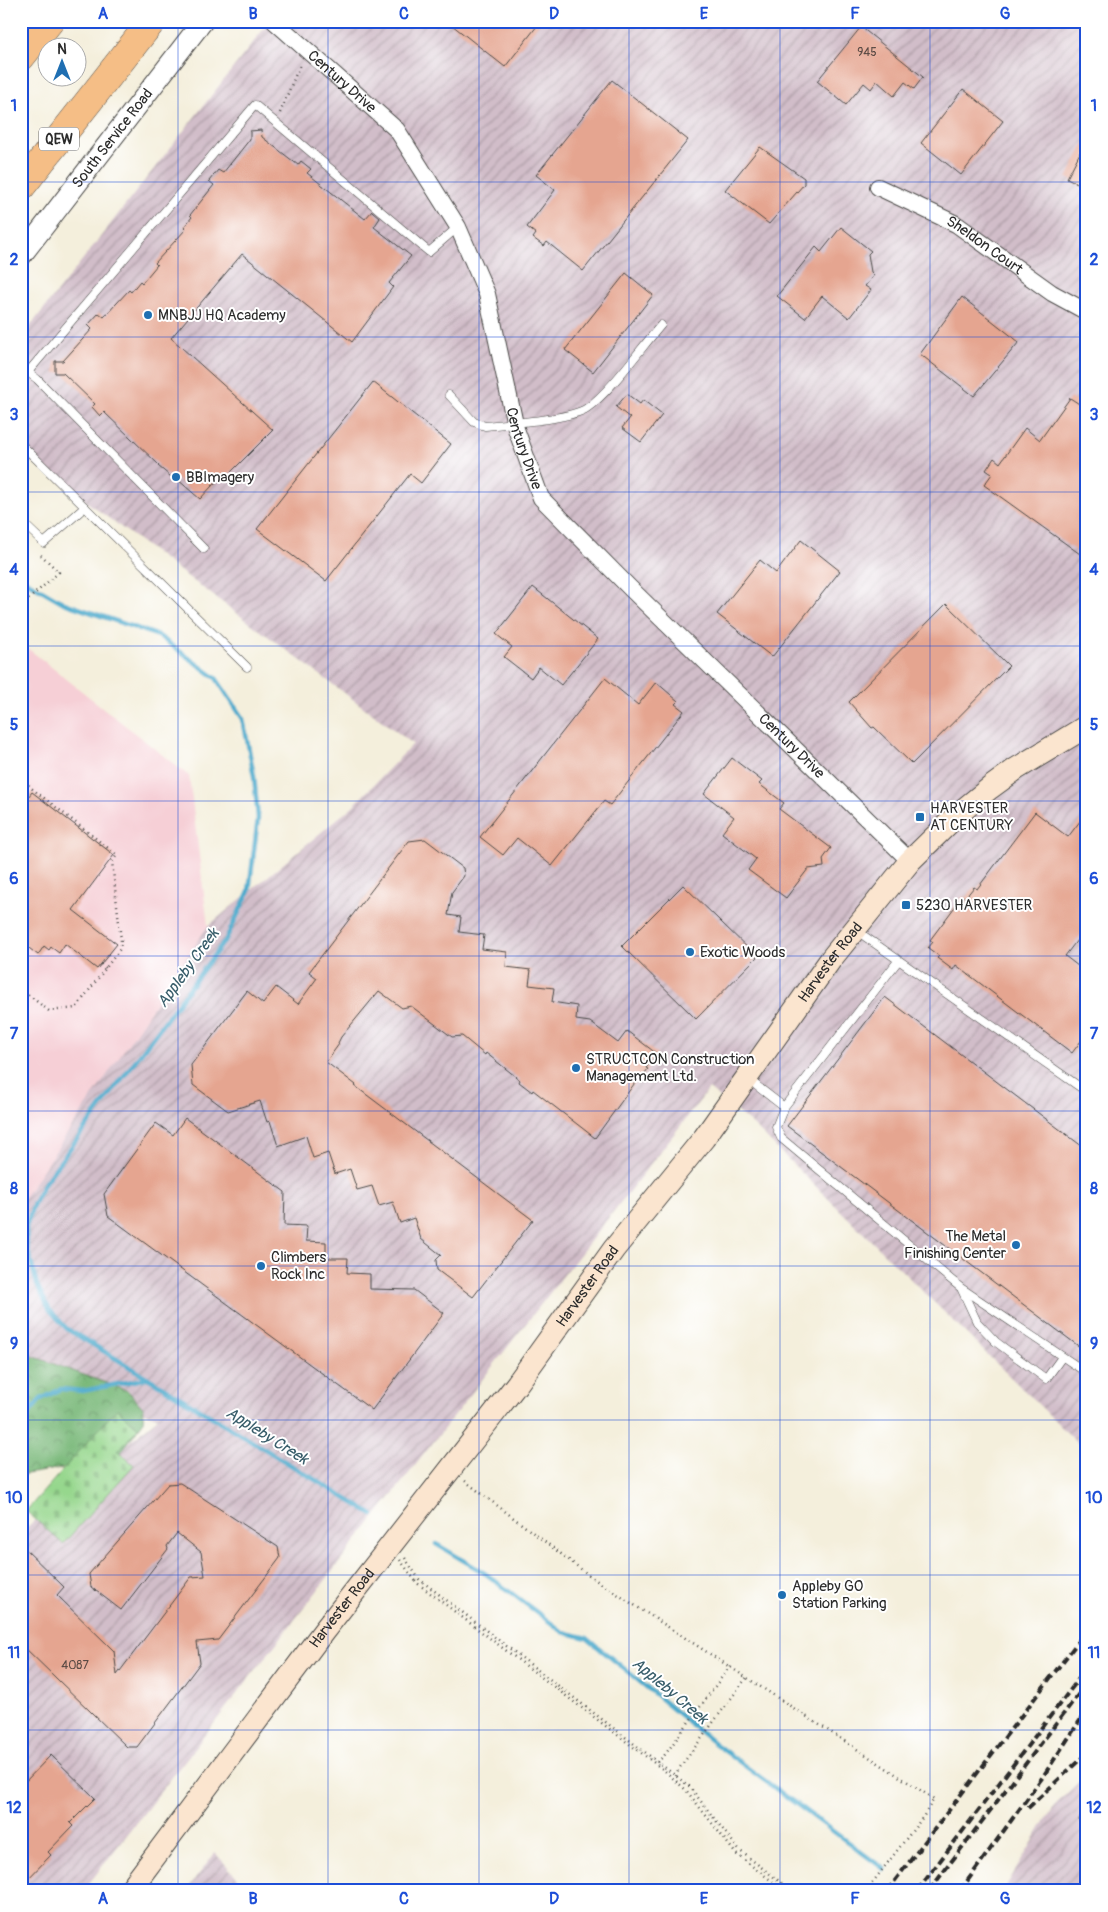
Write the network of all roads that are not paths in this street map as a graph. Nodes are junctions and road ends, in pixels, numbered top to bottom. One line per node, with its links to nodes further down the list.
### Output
1 (50, 21): 5 (highway)
2 (152, 21): 6 (highway, QEW)
3 (203, 21): 9 (street, South Service Road)
4 (274, 21): 8 (street, Century Drive)
5 (21, 57)
6 (21, 187)
7 (878, 187): 10 (street, Sheldon Court)
8 (458, 227): 12 (lane); 14 (street, Century Drive)
9 (21, 256)
10 (1087, 312)
11 (661, 325): 14 (lane)
12 (25, 369): 18 (lane)
13 (449, 395): 14 (lane)
14 (514, 422): 21 (street, Century Drive)
15 (21, 444): 16 (lane)
16 (85, 507): 17 (lane); 19 (lane)
17 (21, 521)
18 (204, 549)
19 (247, 667)
20 (1087, 726): 21 (main road, Harvester Road)
21 (910, 861): 22 (main road, Harvester Road)
22 (855, 930): 23 (lane); 24 (main road, Harvester Road)
23 (898, 961): 25 (lane); 26 (lane)
24 (747, 1078): 26 (lane); 30 (main road, Harvester Road)
25 (1087, 1092)
26 (784, 1107): 27 (lane)
27 (961, 1288): 28 (lane); 28 (lane)
28 (1062, 1357): 29 (lane)
29 (1087, 1373)
30 (129, 1891)

